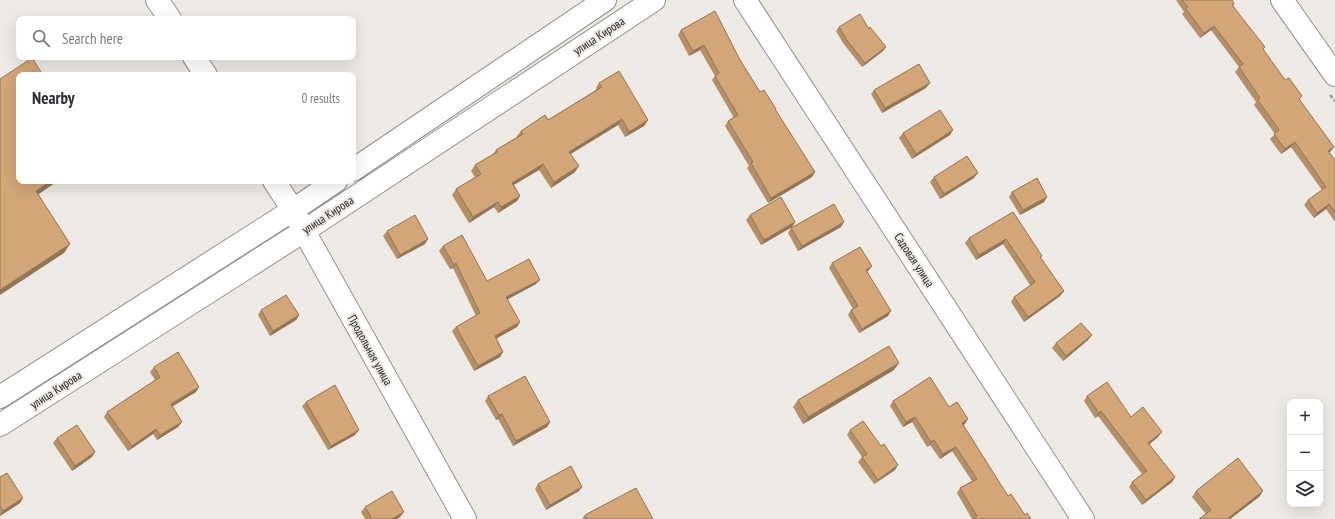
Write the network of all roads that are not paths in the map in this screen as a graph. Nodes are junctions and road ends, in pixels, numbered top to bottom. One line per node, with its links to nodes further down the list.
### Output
1 (157, 0): 6 (street)
2 (605, 0): 10 (street)
3 (654, 0): 14 (street, улица Кирова)
4 (745, 0): 18 (street, Садовая улица)
5 (1282, 0): 9 (street)
6 (168, 16)
7 (196, 60): 8 (street)
8 (204, 72)
9 (1335, 75)
10 (356, 168)
11 (276, 184): 13 (street, Продольная улица)
12 (332, 184): 13 (street, улица Кирова)
13 (293, 210): 14 (street, Продольная улица); 15 (street, улица Кирова)
14 (304, 232): 16 (street, улица Кирова); 17 (street, Продольная улица)
15 (0, 396)
16 (0, 425)
17 (465, 519)
18 (1083, 519)

